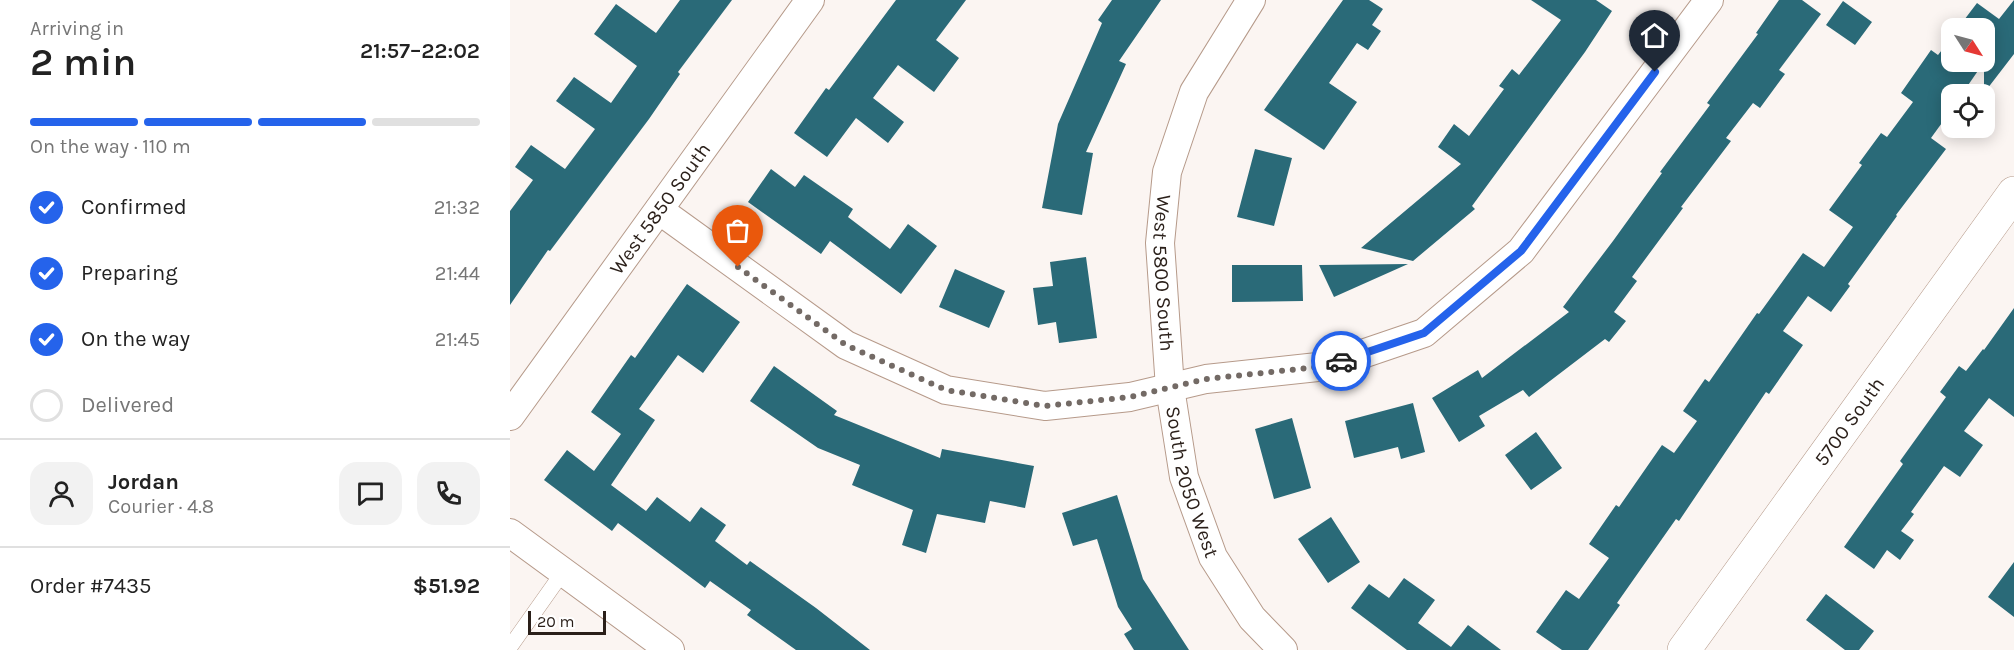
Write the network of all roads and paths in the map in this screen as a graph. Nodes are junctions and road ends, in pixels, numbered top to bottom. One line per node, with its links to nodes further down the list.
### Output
1 (810, 0): 5 (street, West 5850 South)
2 (1251, 0): 6 (street, West 5800 South)
3 (1709, 0): 6 (street)
4 (2014, 193): 13 (street, 5700 South)
5 (659, 210): 6 (street, South 2050 West); 7 (street, West 5850 South)
6 (1170, 387): 12 (street, South 2050 West)
7 (510, 416)
8 (510, 533): 9 (street)
9 (563, 572): 10 (lane); 11 (street)
10 (510, 647)
11 (670, 650)
12 (1283, 650)
13 (1684, 650)

